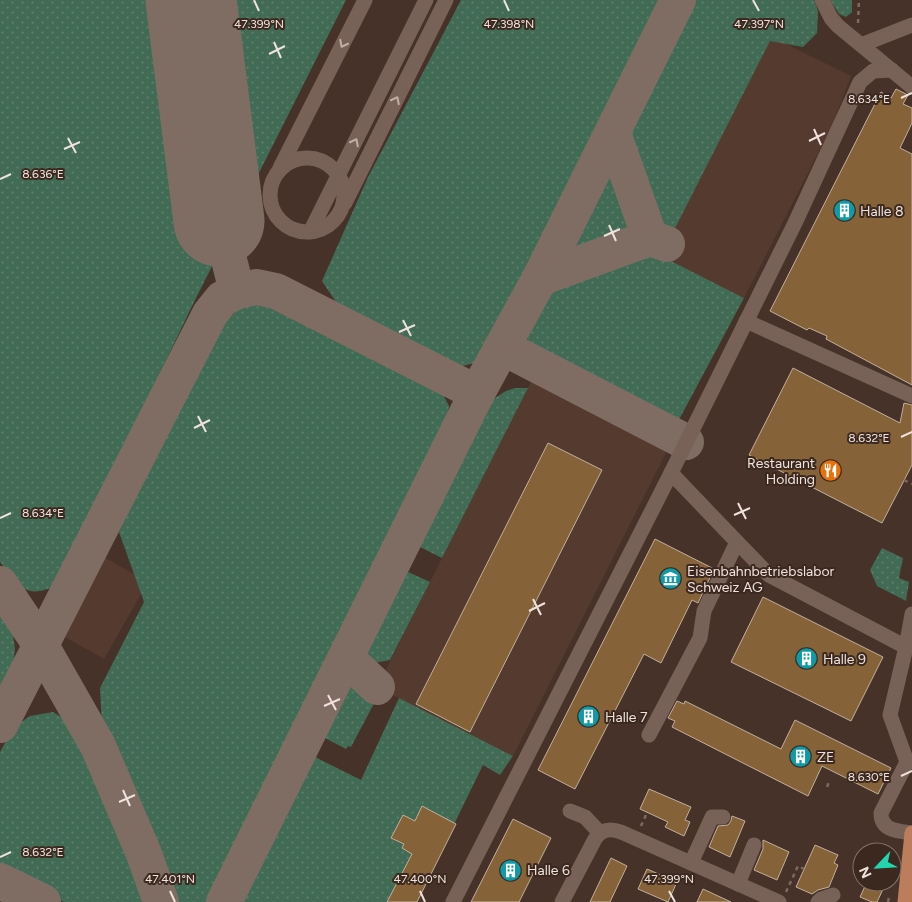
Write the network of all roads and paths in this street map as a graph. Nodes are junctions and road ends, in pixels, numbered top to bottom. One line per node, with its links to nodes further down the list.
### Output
1 (365, 0): 9 (street, one-way to 9)
2 (426, 0): 10 (street, one-way to 2)
3 (446, 0): 11 (street, one-way to 3)
4 (822, 0): 6 (street)
5 (912, 25): 6 (street)
6 (861, 45): 7 (street)
7 (892, 70): 8 (street); 13 (street)
8 (912, 87)
9 (280, 168): 10 (street); 12 (street)
10 (339, 174): 11 (street); 12 (street)
11 (343, 206): 12 (street)
12 (310, 232)
13 (746, 321): 14 (street); 15 (street)
14 (912, 396)
15 (671, 473): 18 (street); 37 (street)
16 (904, 480): 17 (path)
17 (912, 484)
18 (737, 542): 20 (street); 21 (street)
19 (912, 614): 20 (street)
20 (906, 647): 29 (street)
21 (649, 735)
22 (830, 780): 23 (path)
23 (827, 787)
24 (570, 811): 27 (street)
25 (646, 816): 28 (path)
26 (724, 817): 31 (street)
27 (603, 831): 31 (street); 38 (street)
28 (639, 832)
29 (912, 833): 41 (main road)
30 (754, 845): 33 (street)
31 (691, 863): 33 (street)
32 (804, 869): 36 (path)
33 (738, 884): 36 (street)
34 (833, 895): 39 (street)
35 (889, 896): 40 (path)
36 (782, 899)
37 (453, 902)
38 (562, 902)
39 (818, 902)
40 (888, 902)
41 (905, 902)

